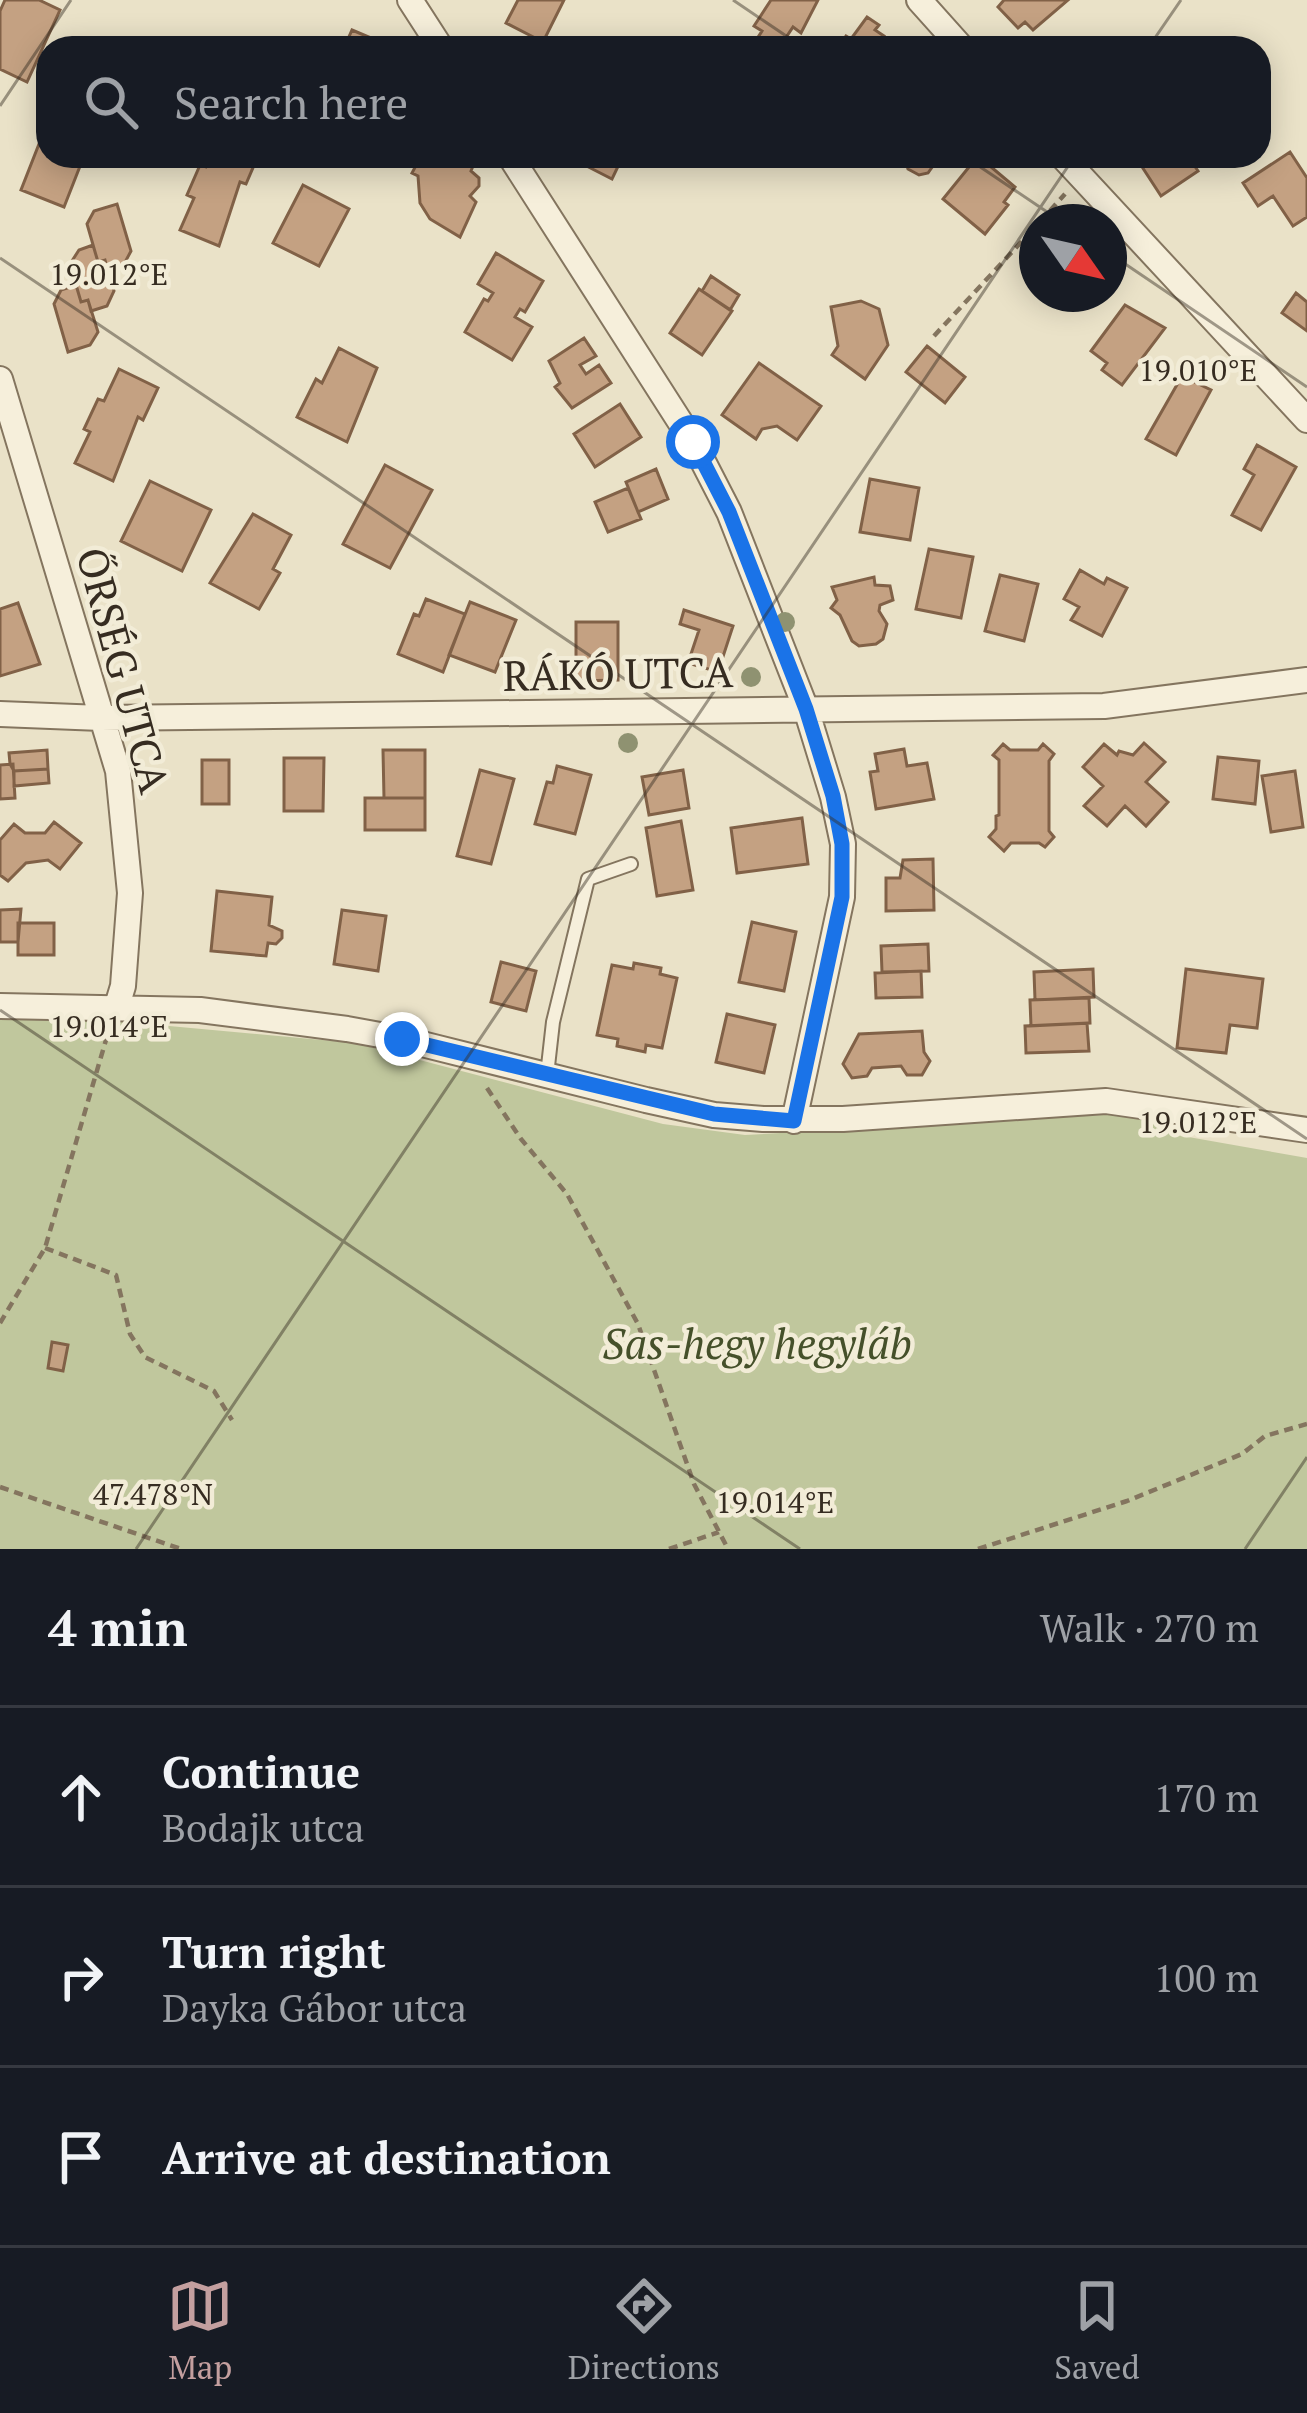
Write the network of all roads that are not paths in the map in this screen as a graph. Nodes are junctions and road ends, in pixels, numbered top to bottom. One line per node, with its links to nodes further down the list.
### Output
1 (410, 0): 3 (street)
2 (919, 0): 4 (street)
3 (433, 36)
4 (951, 36)
5 (518, 168): 10 (street)
6 (1073, 168): 8 (street)
7 (0, 379): 12 (street, ŐRSÉG UTCA)
8 (1307, 420)
9 (1307, 680): 10 (street, RÁKÓ UTCA)
10 (806, 709): 12 (street, RÁKÓ UTCA); 17 (street)
11 (0, 714): 12 (street, RÁKÓ UTCA)
12 (101, 718): 15 (street, ŐRSÉG UTCA)
13 (632, 864): 16 (lane)
14 (0, 1006): 15 (street)
15 (117, 1006): 16 (street)
16 (547, 1075): 17 (street)
17 (794, 1121): 18 (street)
18 (1307, 1130)

